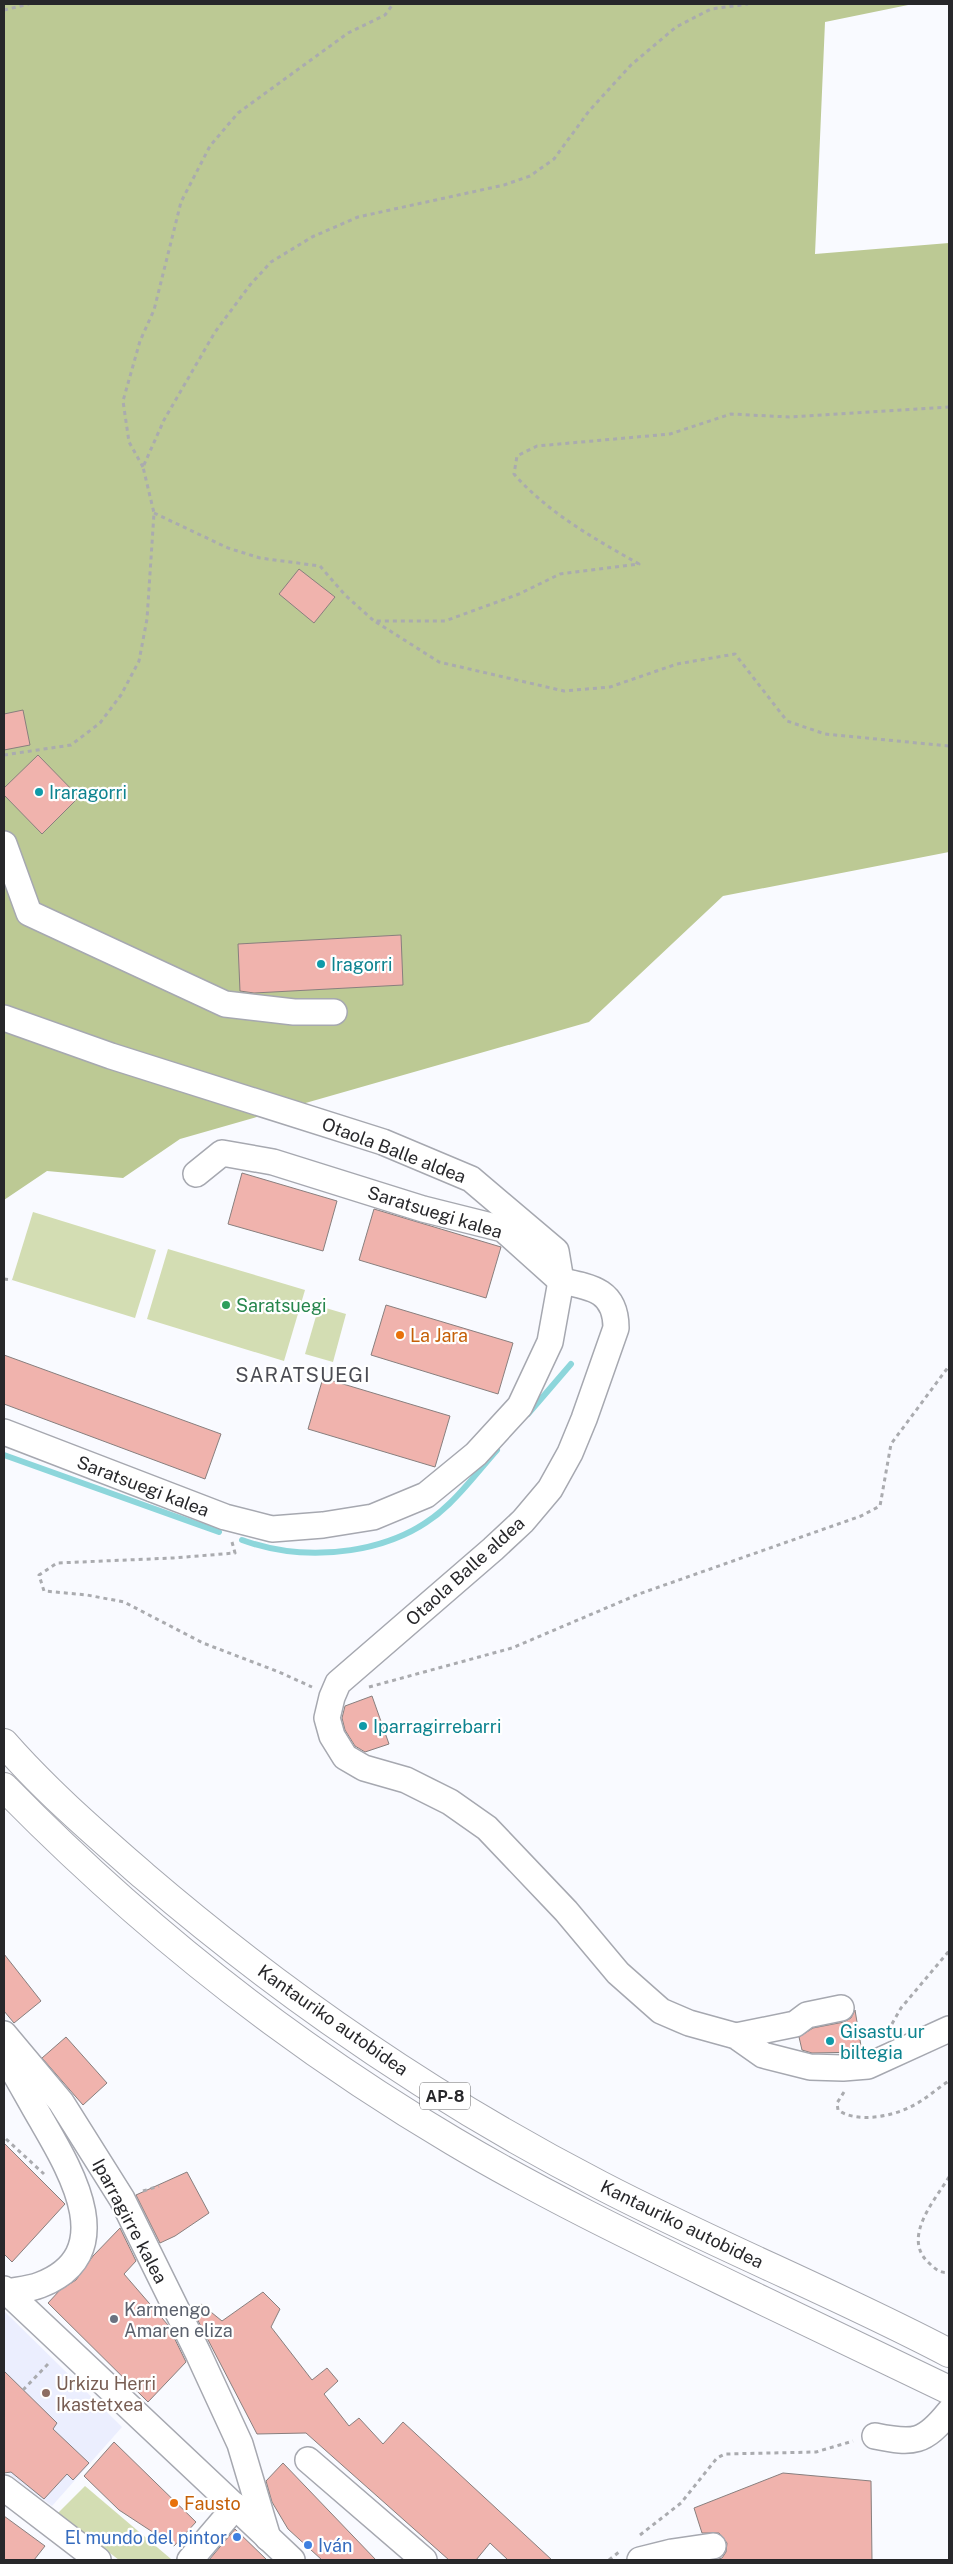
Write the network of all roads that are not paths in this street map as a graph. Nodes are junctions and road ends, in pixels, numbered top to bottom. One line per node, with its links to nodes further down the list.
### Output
1 (4, 844): 2 (street)
2 (334, 1012)
3 (4, 1018): 5 (street, Otaola Balle aldea)
4 (196, 1174): 5 (street, Saratsuegi kalea)
5 (561, 1281): 6 (street, Saratsuegi kalea); 12 (street, Otaola Balle aldea)
6 (4, 1432)
7 (4, 1743): 15 (highway, Kantauriko autobidea / AP-8)
8 (4, 1787): 16 (highway, Kantauriko autobidea / AP-8)
9 (841, 2008): 12 (street, Otaola Balle aldea)
10 (949, 2029): 12 (street, Otaola Balle aldea)
11 (4, 2034): 22 (street, Iparragirre kalea)
12 (736, 2036)
13 (4, 2055): 14 (street, Iparragirre kalea)
14 (5, 2290): 21 (street)
15 (949, 2353)
16 (941, 2386)
17 (949, 2412): 18 (street)
18 (865, 2438)
19 (308, 2460): 28 (street)
20 (4, 2488): 25 (street)
21 (236, 2506): 22 (street); 26 (street)
22 (268, 2538): 27 (street)
23 (714, 2546): 24 (street)
24 (634, 2548)
25 (98, 2560)
26 (190, 2560)
27 (292, 2560)
28 (424, 2560)

